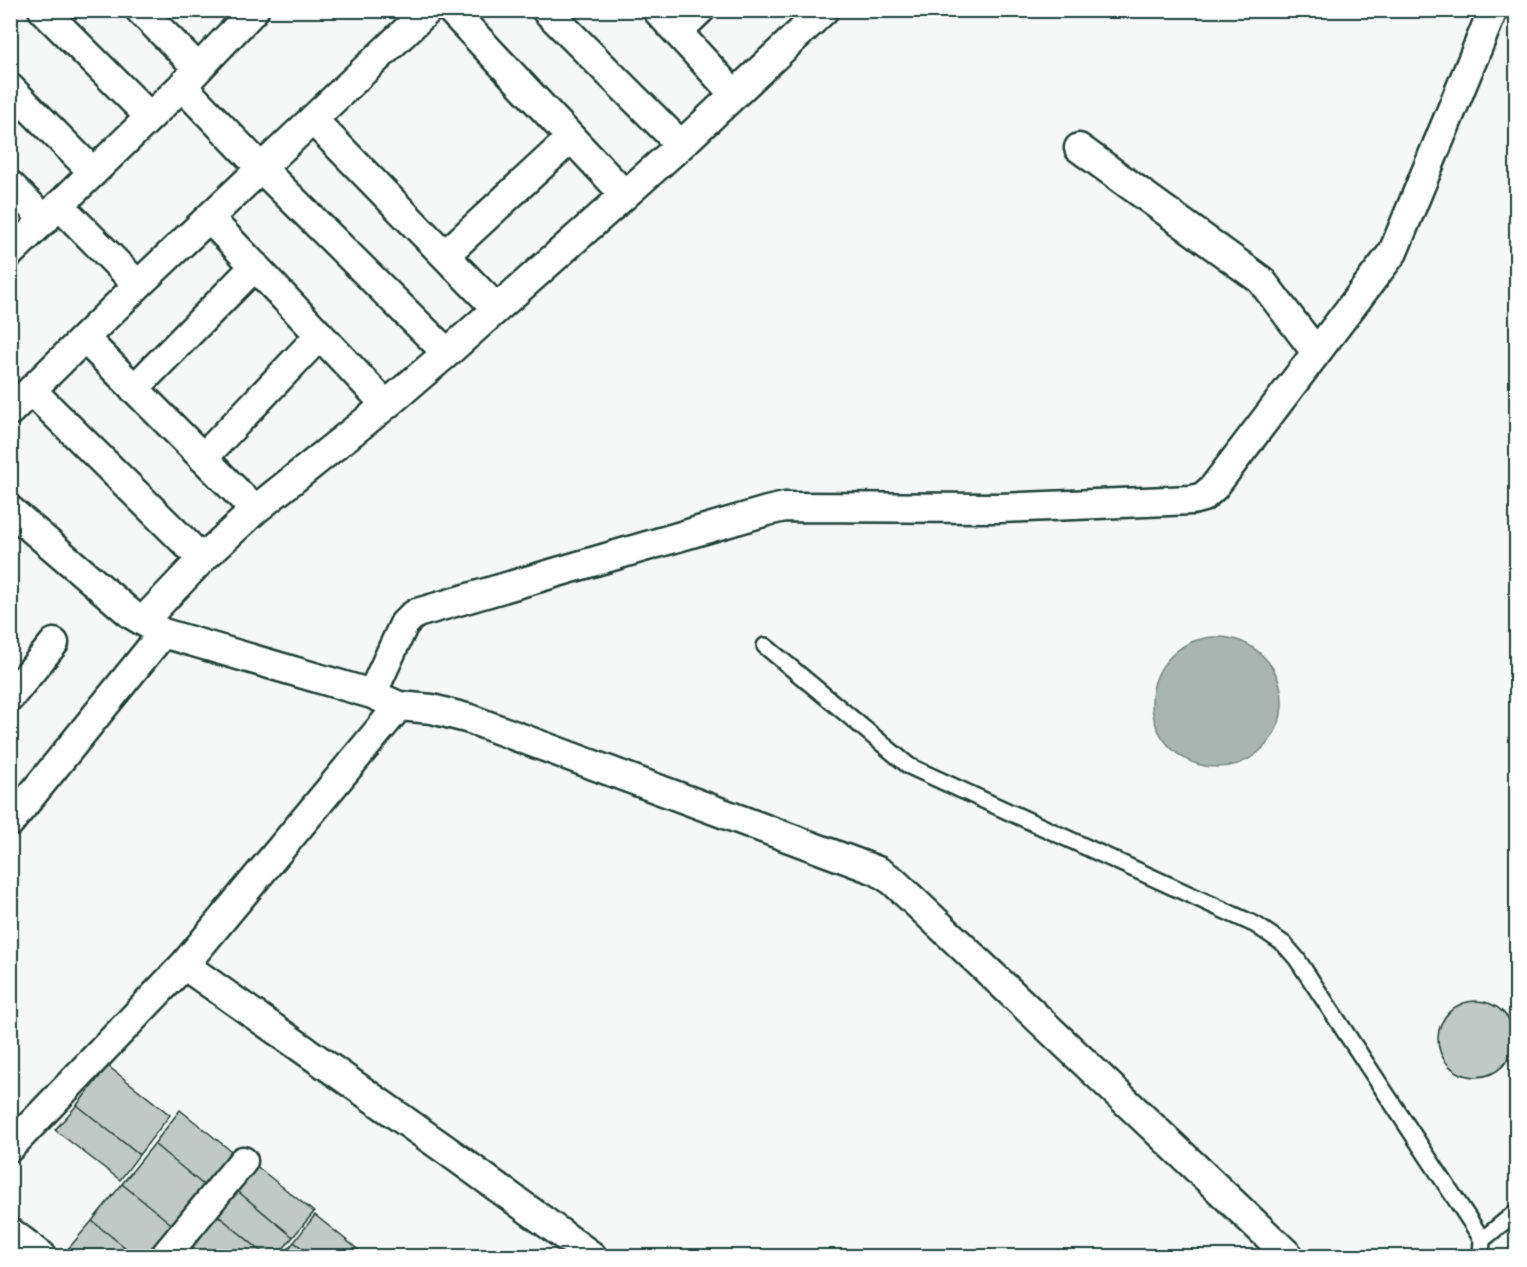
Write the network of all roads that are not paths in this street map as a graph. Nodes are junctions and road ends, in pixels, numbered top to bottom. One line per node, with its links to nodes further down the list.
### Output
1 (43, 10): 15 (street)
2 (140, 10): 12 (street)
3 (428, 10): 16 (street)
4 (451, 10): 17 (street)
5 (546, 10): 18 (street)
6 (657, 10): 11 (street)
7 (700, 10): 11 (street)
8 (824, 10): 14 (street)
9 (1493, 10): 33 (street)
10 (248, 12): 12 (street)
11 (677, 32): 14 (street)
12 (190, 77): 15 (street); 20 (street)
13 (10, 88): 21 (street)
14 (734, 94): 18 (street)
15 (149, 116): 21 (street)
16 (313, 120): 20 (street); 27 (street)
17 (571, 138): 23 (street); 27 (street)
18 (681, 145): 23 (street)
19 (1079, 148): 33 (street)
20 (262, 169): 25 (street); 34 (street)
21 (93, 172): 24 (street)
22 (10, 185): 24 (street)
23 (625, 195): 30 (street)
24 (52, 213): 26 (street); 29 (street)
25 (209, 218): 28 (street); 29 (street)
26 (10, 254)
27 (446, 254): 30 (street)
28 (255, 266): 31 (street); 35 (street)
29 (138, 285): 32 (street)
30 (496, 308): 34 (street)
31 (320, 335): 37 (street); 39 (street)
32 (85, 339): 35 (street); 36 (street)
33 (1316, 352): 46 (street)
34 (447, 353): 37 (street)
35 (134, 389): 39 (street)
36 (32, 391): 38 (street); 42 (street)
37 (386, 405): 41 (street)
38 (10, 411)
39 (203, 458): 41 (street)
40 (10, 510): 43 (street)
41 (255, 510): 42 (street)
42 (202, 559): 43 (street)
43 (153, 627): 46 (street); 49 (street)
44 (54, 643): 47 (street)
45 (765, 646): 55 (lane)
46 (372, 694): 48 (street)
47 (10, 697)
48 (399, 706): 50 (street); 59 (street)
49 (13, 815)
50 (184, 965): 51 (street); 58 (street)
51 (10, 1147)
52 (243, 1161): 57 (street)
53 (1516, 1212): 55 (lane)
54 (10, 1232): 56 (street)
55 (1482, 1240): 60 (lane)
56 (42, 1257)
57 (165, 1257)
58 (592, 1257)
59 (1289, 1257)
60 (1481, 1257)

